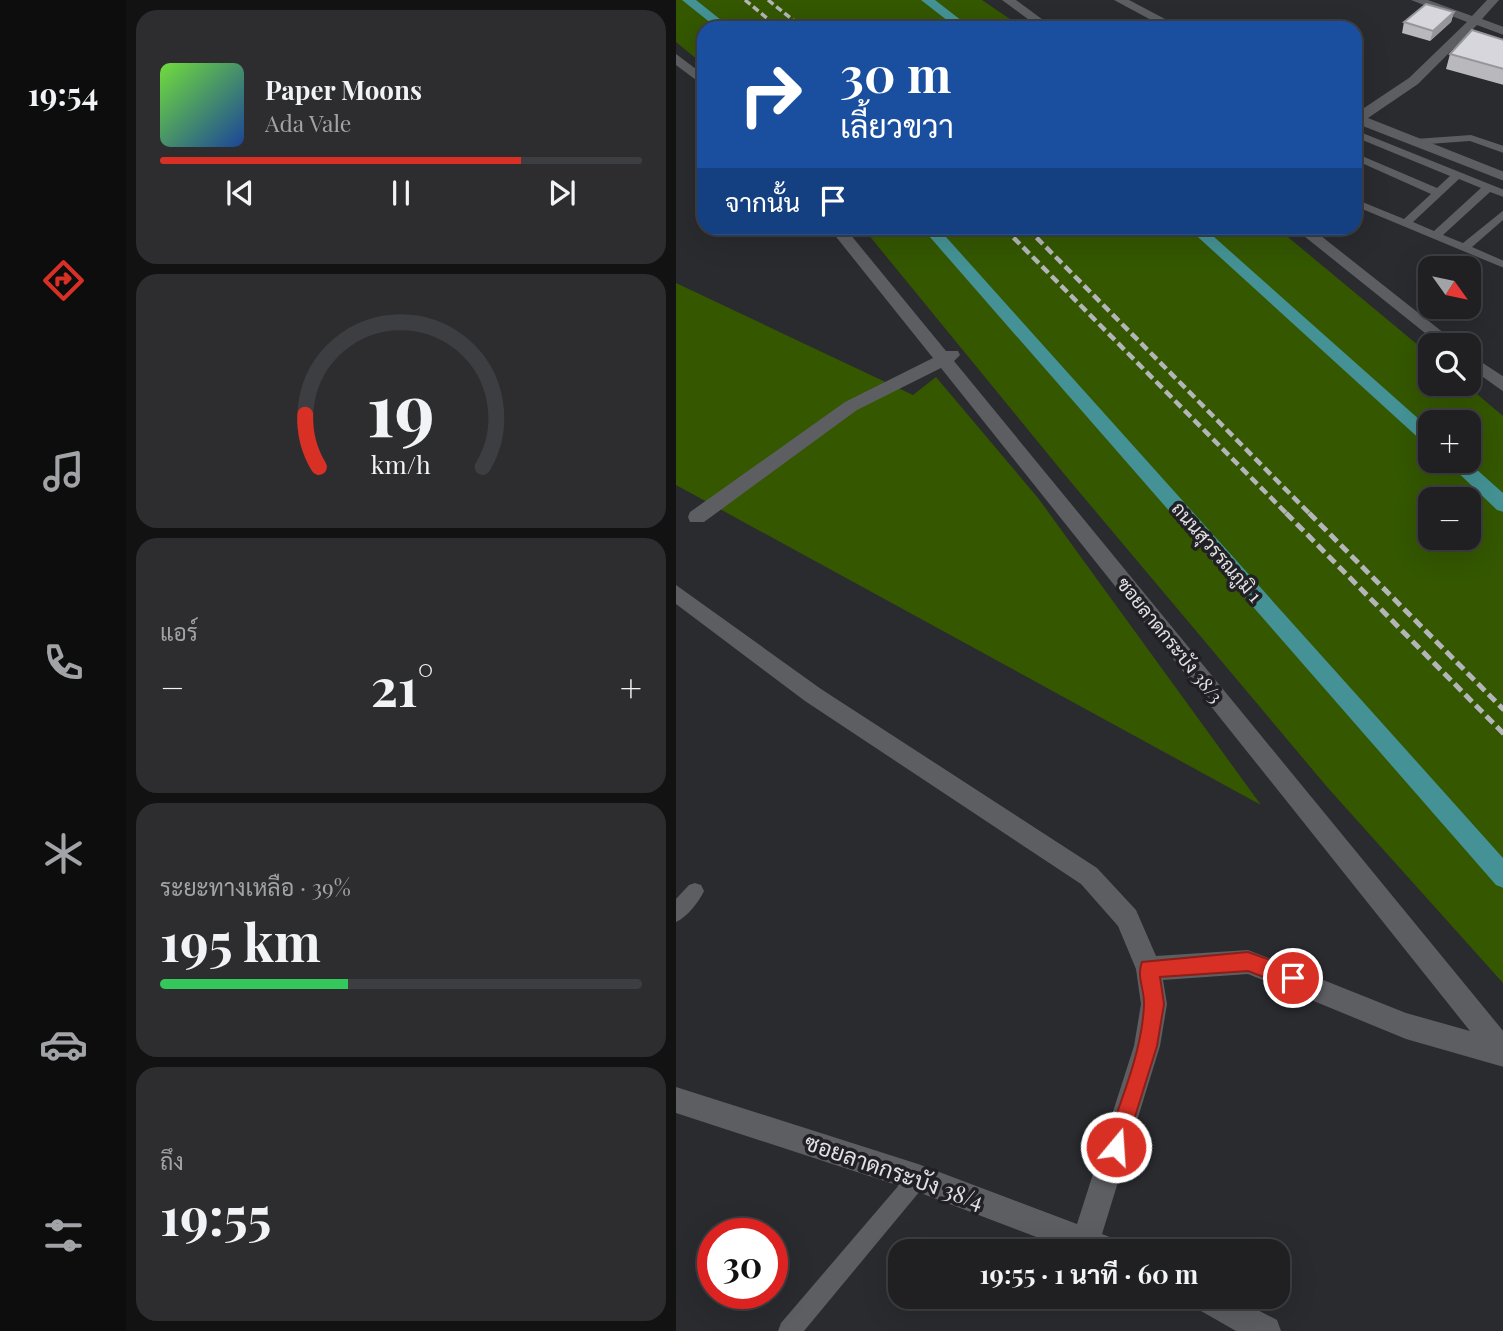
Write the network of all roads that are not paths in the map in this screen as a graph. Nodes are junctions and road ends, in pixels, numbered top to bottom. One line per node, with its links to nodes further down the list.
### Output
1 (688, 0): 8 (highway)
2 (927, 0): 9 (highway)
3 (1008, 0): 10 (street)
4 (1120, 0): 11 (street)
5 (1417, 0): 7 (street)
6 (1493, 0): 7 (street)
7 (1475, 20): 12 (street); 15 (street)
8 (716, 21)
9 (956, 21)
10 (1038, 21)
11 (1162, 21)
12 (1504, 31)
13 (676, 58): 14 (street)
14 (697, 76)
15 (1362, 119)
16 (1362, 125): 18 (street)
17 (1362, 126): 21 (lane)
18 (1415, 142): 19 (lane); 22 (street)
19 (1504, 150)
20 (1362, 159): 24 (lane)
21 (1457, 175): 23 (lane); 24 (lane)
22 (1504, 177)
23 (1488, 188): 25 (lane); 33 (lane)
24 (1438, 193): 28 (lane)
25 (1504, 194)
26 (1362, 205): 28 (lane)
27 (1504, 213): 34 (lane)
28 (1405, 224): 33 (lane)
29 (843, 235): 37 (street, ซอยลาดกระบัง 38/3)
30 (936, 235): 45 (highway, ถนนสุวรรณภูมิ 1)
31 (1204, 235): 40 (highway)
32 (1311, 235): 36 (street)
33 (1435, 236): 34 (lane)
34 (1464, 248): 35 (lane)
35 (1504, 265)
36 (1436, 333)
37 (948, 358): 43 (street); 49 (street, ซอยลาดกระบัง 38/3)
38 (1481, 368): 39 (street)
39 (1504, 386)
40 (1418, 428)
41 (1468, 473): 42 (highway)
42 (1504, 505)
43 (696, 517)
44 (676, 593): 48 (street)
45 (1504, 877)
46 (695, 891): 47 (lane)
47 (676, 914)
48 (1149, 969): 49 (street); 53 (street)
49 (1504, 1053)
50 (676, 1100): 51 (street, ซอยลาดกระบัง 38/4)
51 (918, 1178): 52 (street, ซอยลาดกระบัง 38/4); 55 (lane)
52 (1082, 1239)
53 (1099, 1239)
54 (1226, 1309): 56 (street)
55 (789, 1331)
56 (1266, 1331)

